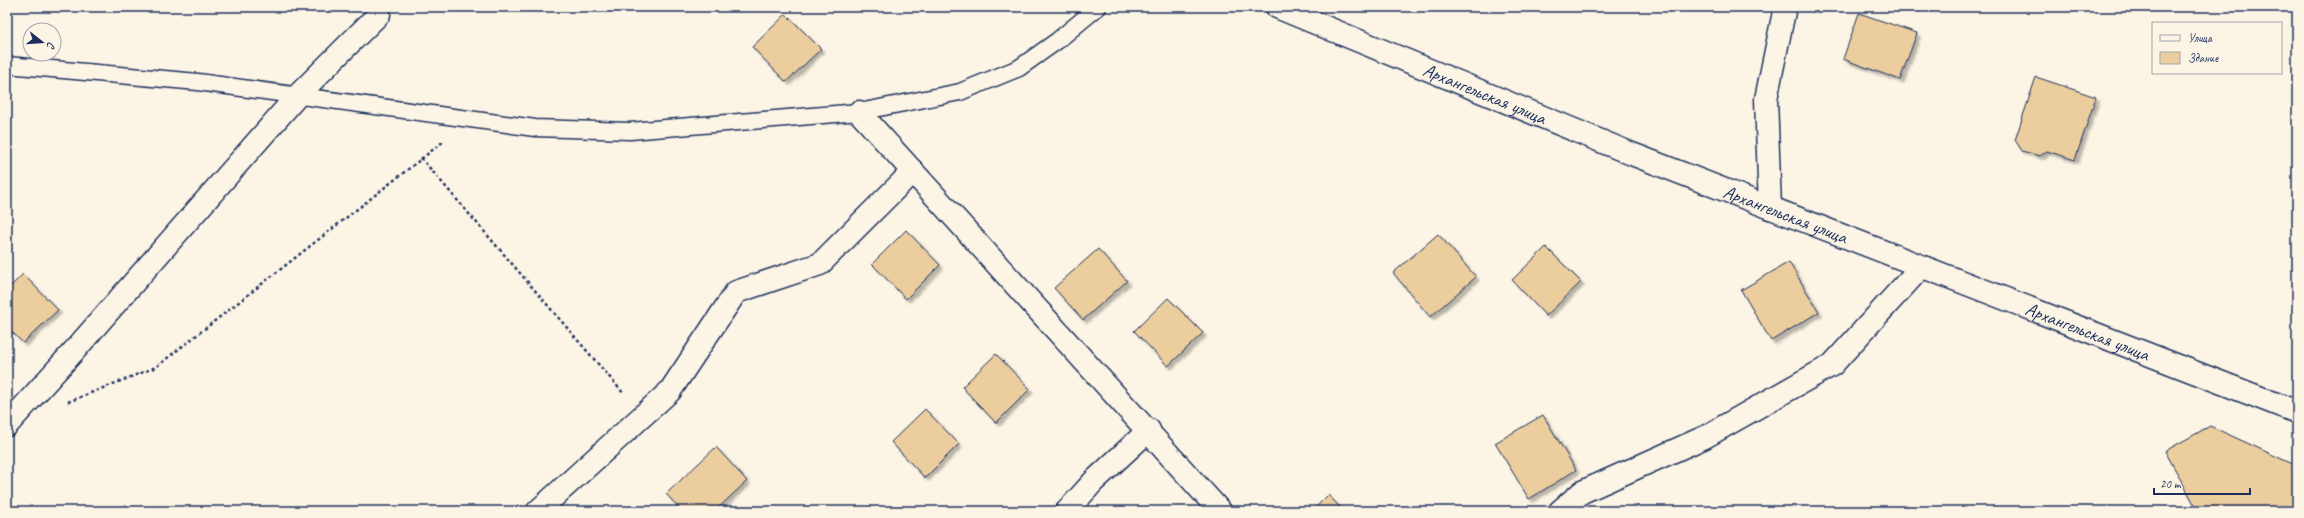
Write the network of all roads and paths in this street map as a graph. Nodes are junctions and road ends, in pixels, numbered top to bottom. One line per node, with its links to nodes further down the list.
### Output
1 (1098, 7): 7 (lane)
2 (1278, 7): 11 (street, Архангельская улица)
3 (1784, 7): 11 (street)
4 (379, 14): 6 (street)
5 (7, 65): 6 (lane)
6 (296, 96): 8 (lane); 16 (street)
7 (860, 112): 8 (lane); 10 (street)
8 (471, 119): 9 (path)
9 (421, 158): 13 (path); 15 (path)
10 (913, 171): 15 (street); 17 (street)
11 (1770, 208): 12 (street, Архангельская улица)
12 (1921, 267): 14 (street, Архангельская улица); 21 (street)
13 (64, 403)
14 (2297, 412)
15 (643, 416): 18 (street)
16 (7, 425)
17 (1149, 430): 19 (street); 20 (street)
18 (538, 511)
19 (1067, 511)
20 (1220, 511)
21 (1560, 511)

